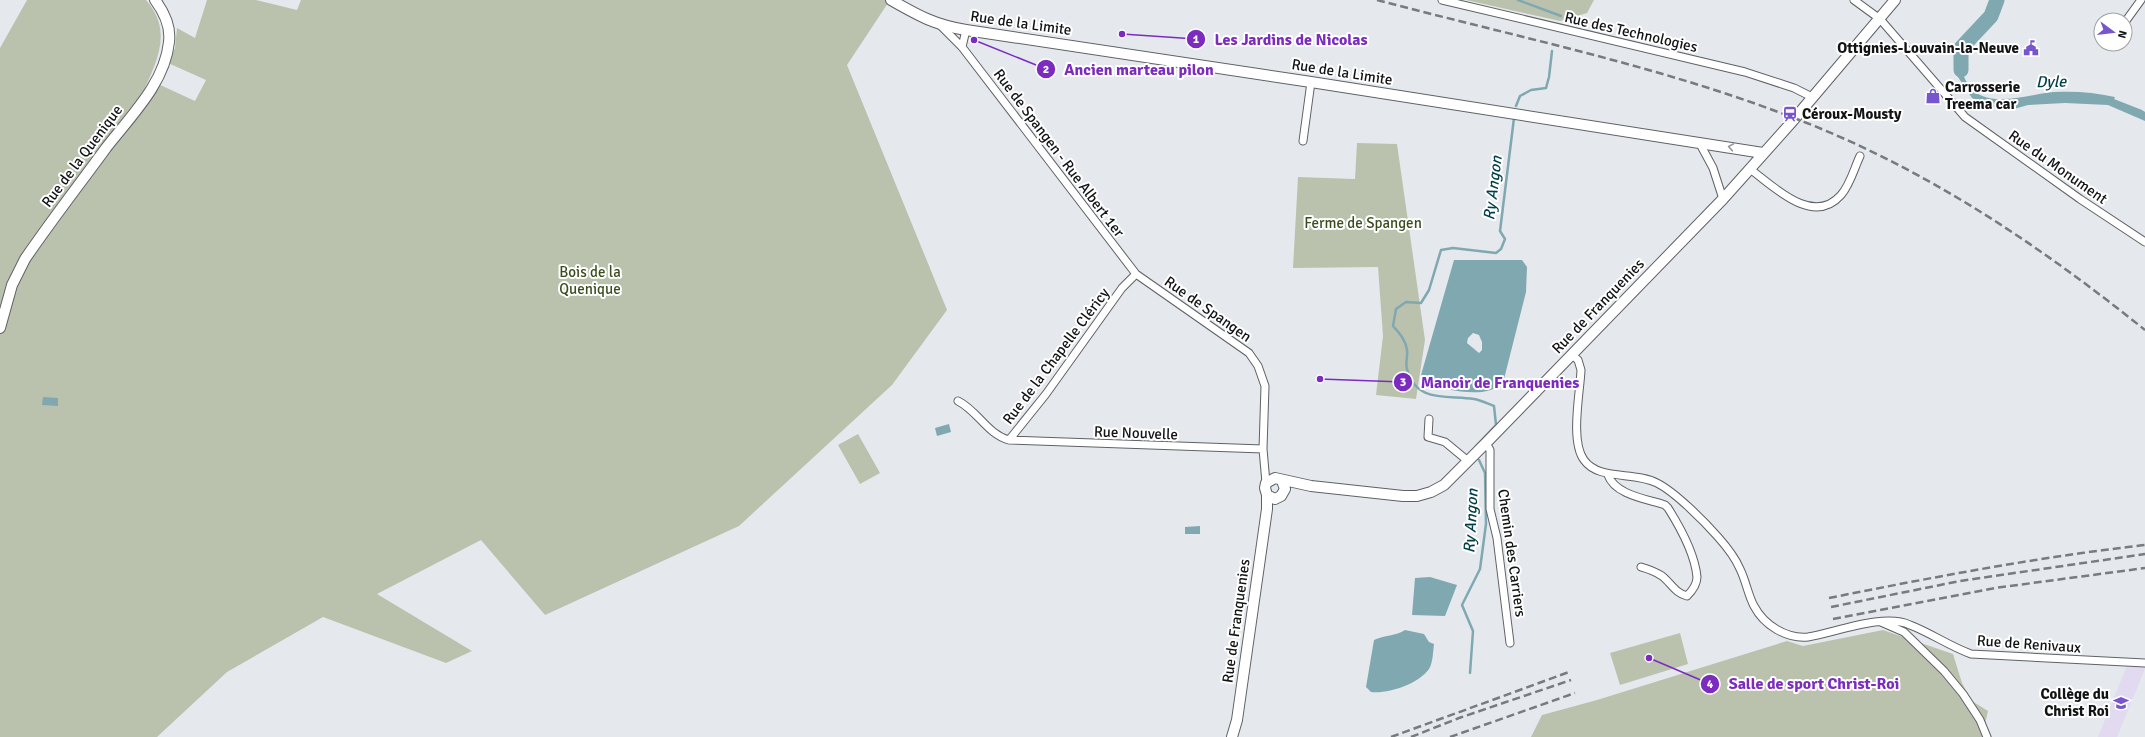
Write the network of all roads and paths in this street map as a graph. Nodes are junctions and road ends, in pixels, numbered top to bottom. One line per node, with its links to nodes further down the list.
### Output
1 (154, 0): 22 (street, Rue de la Quenique)
2 (891, 0): 9 (street, Rue de la Limite)
3 (1442, 0): 13 (street, Rue des Technologies)
4 (1854, 0): 8 (street, Rue du Monument)
5 (1895, 0): 8 (street, Rue de Franquenies)
6 (2141, 0): 7 (street)
7 (2132, 12)
8 (1880, 19): 13 (street, Rue de Franquenies); 20 (street, Rue du Monument)
9 (941, 26): 10 (street, Rue de la Limite); 11 (street, Rue de Spangen - Rue Albert 1er)
10 (966, 30): 11 (street); 12 (street, Rue de la Limite)
11 (962, 47): 21 (street, Rue de Spangen - Rue Albert 1er)
12 (1311, 82): 14 (street); 15 (street, Rue de la Limite)
13 (1812, 98): 16 (street, Rue de Franquenies)
14 (1303, 141)
15 (1699, 141): 16 (street, Rue de la Limite, one-way to 15); 19 (street)
16 (1763, 153): 18 (street, Rue de Franquenies)
17 (1860, 156): 18 (street)
18 (1750, 169): 19 (street, Rue de Franquenies)
19 (1723, 198): 23 (street, Rue de Franquenies)
20 (2145, 242)
21 (1136, 274): 26 (street, Rue de la Chapelle Cléricy); 28 (street, Rue de Spangen)
22 (0, 328)
23 (1572, 355): 27 (street, Rue de Franquenies); 30 (street, Rue de Renivaux)
24 (958, 401): 26 (street, Rue de la Chapelle Cléricy)
25 (1429, 419): 29 (street)
26 (1009, 440): 28 (street, Rue Nouvelle)
27 (1486, 444): 29 (street, Rue de Franquenies); 36 (street, Chemin des Carriers)
28 (1263, 450): 31 (street, Rue de Spangen)
29 (1468, 461): 32 (street, Rue de Franquenies)
30 (1608, 475): 34 (street); 35 (street, Rue de Renivaux)
31 (1274, 481): 32 (street, Rue de Franquenies); 33 (street); 33 (street)
32 (1311, 486): 33 (street, Rue de Franquenies)
33 (1276, 496): 38 (street, Rue de Franquenies)
34 (1641, 567)
35 (1881, 622): 37 (street, Rue de Renivaux); 39 (street)
36 (1510, 643)
37 (2145, 663)
38 (1232, 737)
39 (1987, 737)

